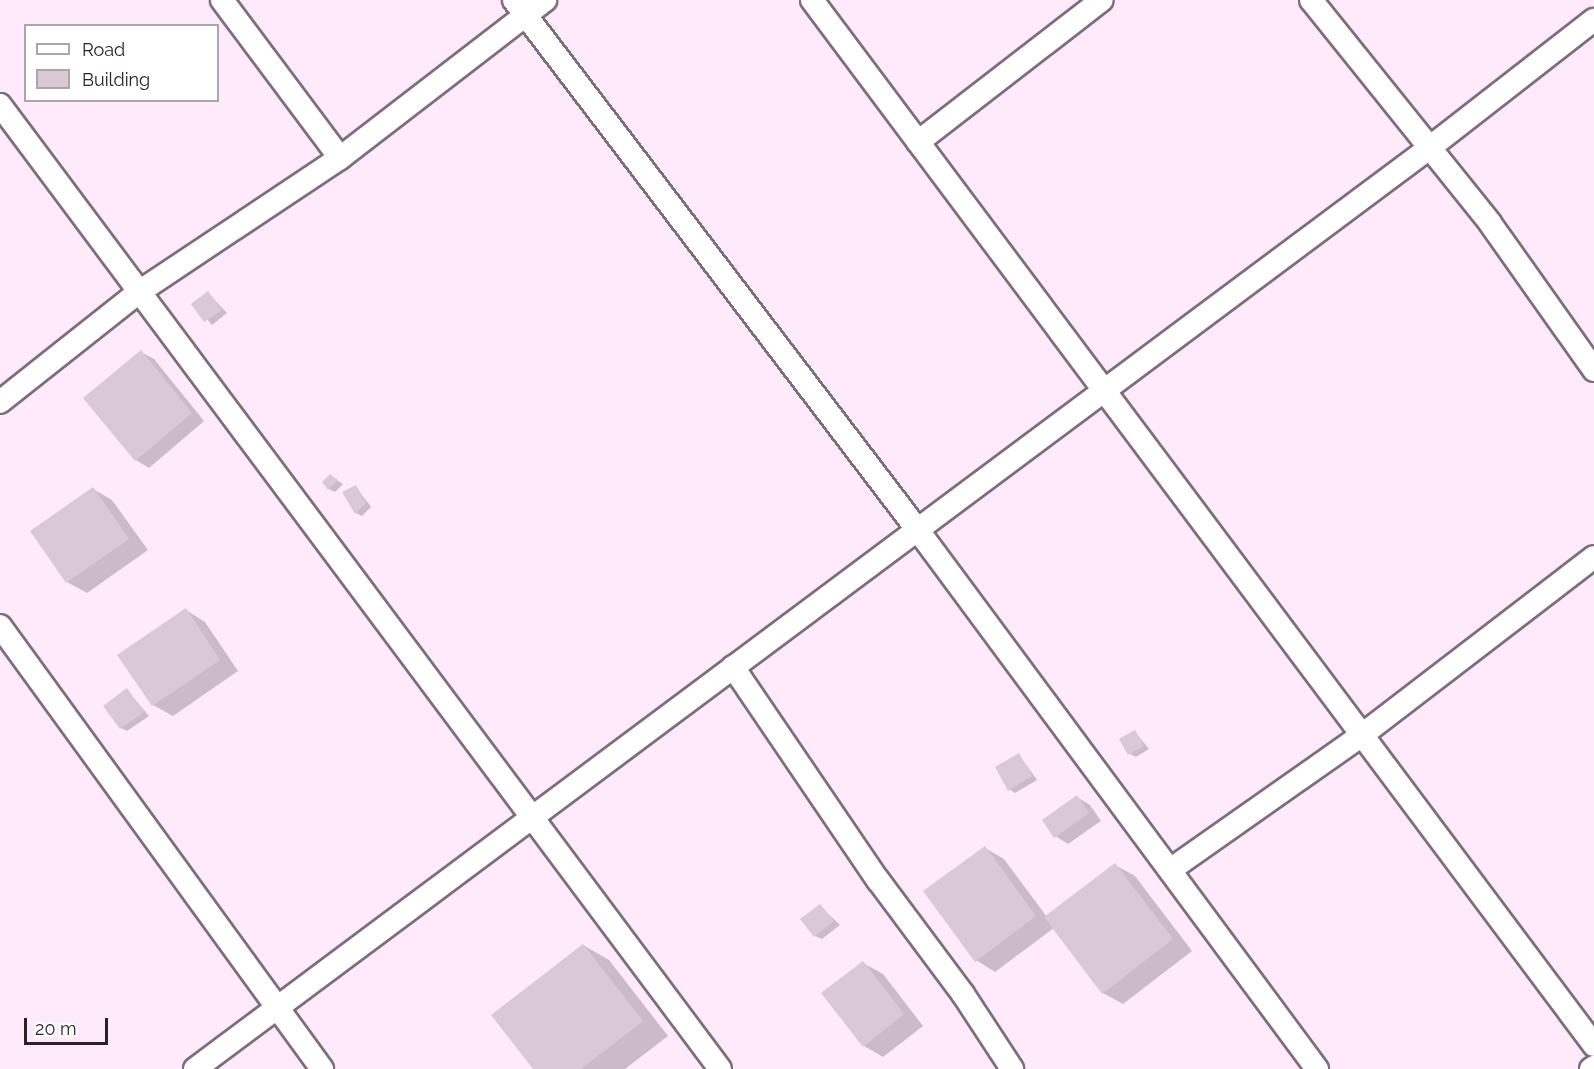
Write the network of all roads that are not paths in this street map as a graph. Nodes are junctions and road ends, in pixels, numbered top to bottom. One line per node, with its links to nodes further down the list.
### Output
1 (222, 0): 11 (street)
2 (545, 0): 6 (street)
3 (812, 0): 9 (street)
4 (1102, 0): 9 (street)
5 (1311, 0): 10 (street)
6 (520, 8): 11 (street); 16 (street)
7 (1594, 20): 10 (street)
8 (0, 105): 12 (street)
9 (918, 142): 14 (street)
10 (1428, 149): 13 (street); 14 (street)
11 (340, 158): 12 (street)
12 (139, 292): 15 (street); 21 (street)
13 (1594, 370)
14 (1103, 389): 16 (street); 20 (street)
15 (0, 402)
16 (916, 529): 19 (street); 22 (street)
17 (1594, 556): 20 (street)
18 (0, 626): 23 (street)
19 (733, 667): 21 (street); 28 (street)
20 (1362, 735): 22 (street); 24 (street)
21 (532, 818): 23 (street); 27 (street)
22 (1170, 870): 29 (street)
23 (276, 1006): 25 (street); 26 (street)
24 (1594, 1045)
25 (195, 1069)
26 (322, 1069)
27 (720, 1069)
28 (1012, 1069)
29 (1317, 1069)

